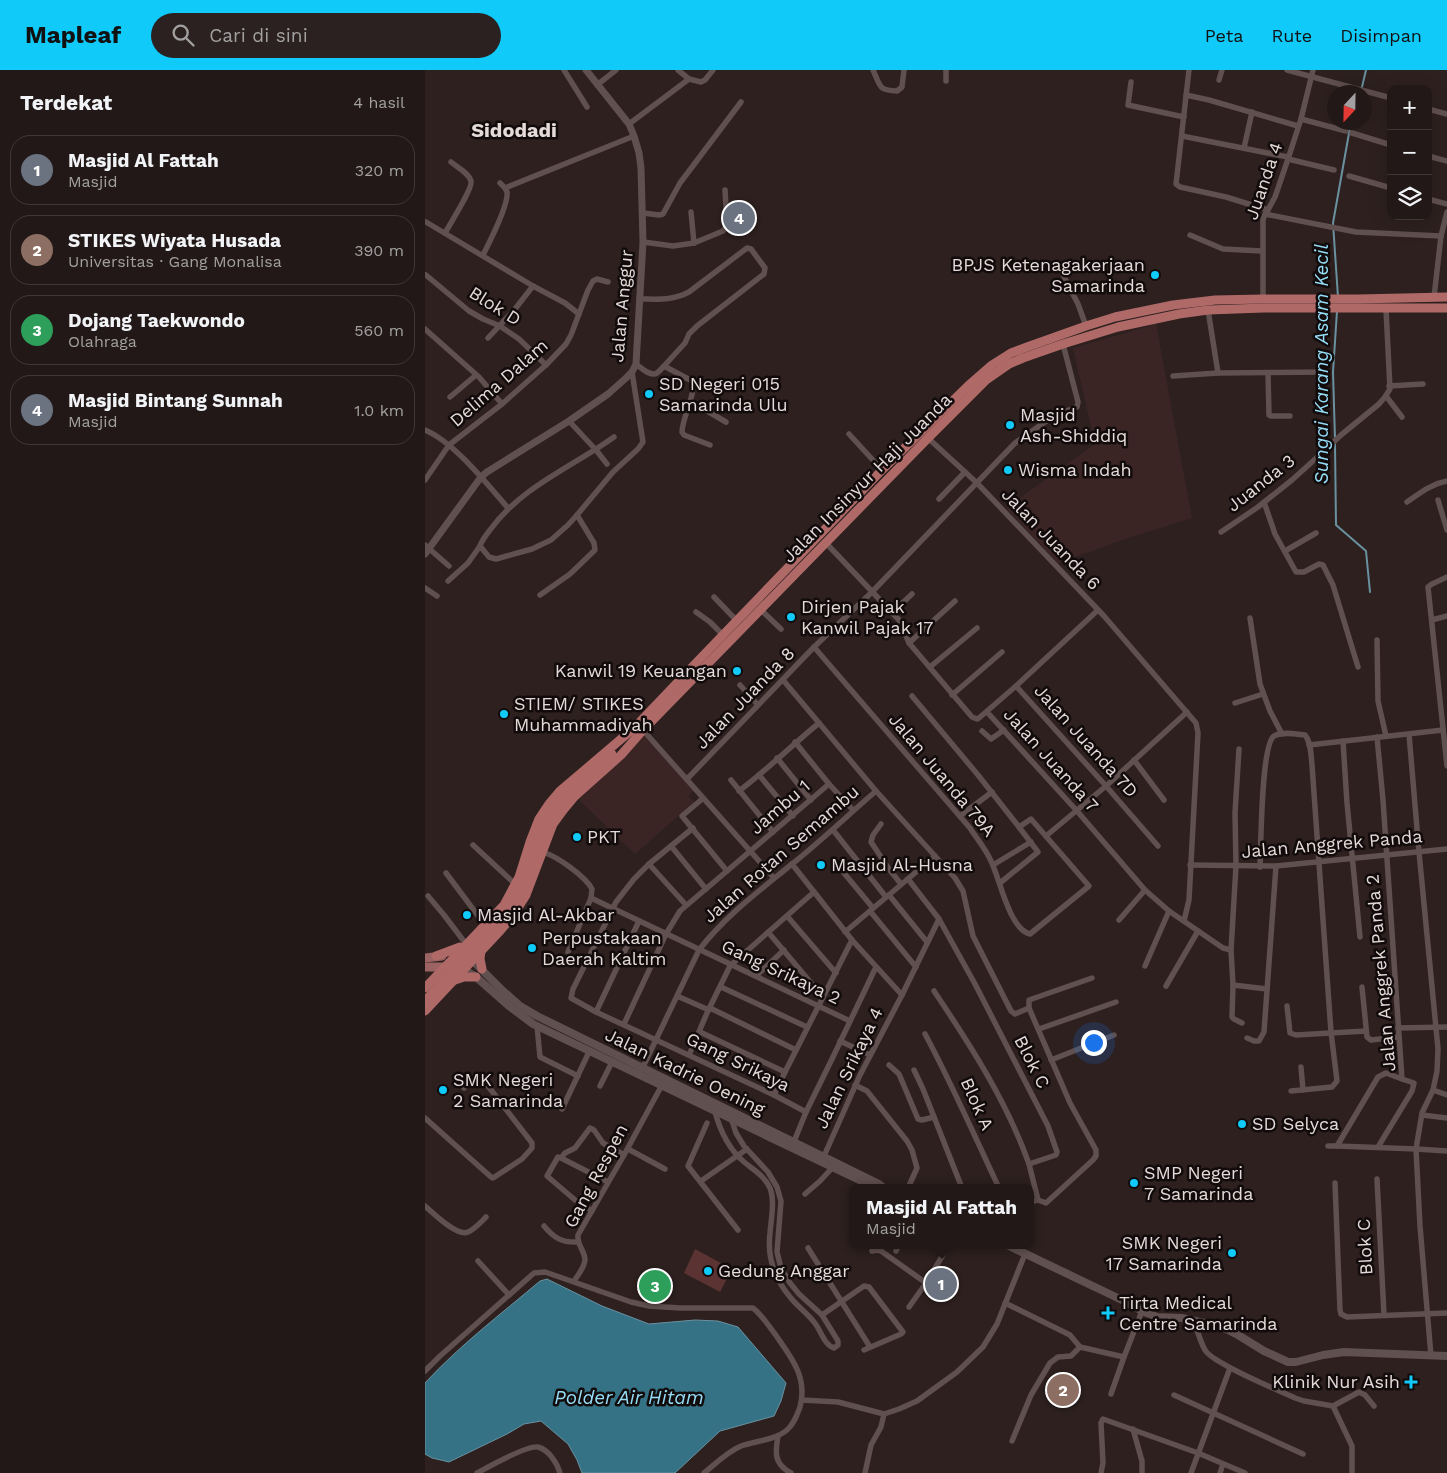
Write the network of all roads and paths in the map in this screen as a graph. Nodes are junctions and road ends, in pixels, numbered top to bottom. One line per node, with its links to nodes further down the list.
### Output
1 (564, 70): 21 (street)
2 (586, 70): 17 (street, Jalan Anggur)
3 (616, 70): 17 (street)
4 (678, 70): 13 (street)
5 (713, 70): 13 (street)
6 (873, 70): 7 (street)
7 (904, 70)
8 (946, 70): 15 (street)
9 (1189, 70): 18 (street)
10 (1222, 70): 14 (street)
11 (1287, 70): 12 (street)
12 (1312, 73): 19 (street); 26 (street, Juanda 4)
13 (689, 79): 27 (street)
14 (1219, 80)
15 (946, 81)
16 (1131, 82): 25 (street)
17 (597, 85): 27 (street, Jalan Anggur)
18 (1186, 95): 23 (street); 25 (street)
19 (1387, 97)
20 (741, 102): 47 (street)
21 (587, 107)
22 (1432, 110): 24 (street)
23 (1252, 112): 28 (street); 32 (street)
24 (1447, 114)
25 (1184, 117): 30 (street)
26 (1301, 119): 28 (street, Juanda 4); 31 (street)
27 (629, 124): 29 (street, Jalan Anggur)
28 (1298, 126): 34 (street, Juanda 4)
29 (634, 136): 41 (street); 47 (street, Jalan Anggur)
30 (1182, 136): 32 (street); 46 (street)
31 (1387, 143)
32 (1244, 148): 34 (street)
33 (1432, 157): 35 (street)
34 (1288, 158): 37 (street); 46 (street, Juanda 4)
35 (1447, 161)
36 (451, 162): 50 (street)
37 (1334, 170)
38 (1349, 176): 40 (street)
39 (500, 183): 41 (street)
40 (1387, 187)
41 (505, 188): 56 (street)
42 (725, 190): 54 (street)
43 (1432, 200): 44 (street)
44 (1447, 204)
45 (691, 212): 54 (street)
46 (1266, 212): 52 (street); 55 (street, Juanda 4)
47 (643, 213): 53 (street, Jalan Anggur)
48 (1447, 215): 52 (street)
49 (426, 222): 50 (street)
50 (445, 233): 56 (street)
51 (1190, 235): 55 (street)
52 (1441, 236): 61 (street)
53 (643, 242): 54 (street); 63 (street, Jalan Anggur)
54 (694, 243)
55 (1262, 251): 64 (street, Juanda 4)
56 (483, 255): 60 (street)
57 (1059, 267): 71 (street)
58 (426, 275): 70 (street, Blok D)
59 (608, 282): 68 (street, Delima Dalam)
60 (533, 286): 68 (street); 70 (street)
61 (1434, 297): 62 (highway, Jalan Insinyur Haji Juanda); 64 (highway, Jalan Insinyur Haji Juanda)
62 (1447, 297)
63 (639, 299): 76 (street, Jalan Anggur); 78 (street)
64 (1263, 299): 69 (highway, Jalan Insinyur Haji Juanda)
65 (1447, 308): 66 (highway, Jalan Insinyur Haji Juanda)
66 (1386, 309): 67 (highway, Jalan Insinyur Haji Juanda); 86 (street)
67 (1209, 310): 72 (highway, Jalan Insinyur Haji Juanda); 81 (street)
68 (579, 314): 77 (street, Delima Dalam)
69 (1115, 317): 71 (highway, Jalan Insinyur Haji Juanda); 72 (highway)
70 (500, 326): 74 (street); 77 (street, Blok D)
71 (1086, 326): 103 (highway, Jalan Insinyur Haji Juanda)
72 (1118, 328): 75 (highway, Jalan Insinyur Haji Juanda)
73 (425, 329): 83 (street)
74 (488, 338)
75 (1063, 344): 98 (highway, Jalan Insinyur Haji Juanda); 108 (street)
76 (636, 364): 78 (street); 79 (street, Jalan Anggur)
77 (545, 365): 90 (street, Delima Dalam)
78 (664, 366): 89 (street)
79 (632, 372): 93 (street, Jalan Anggur); 114 (street)
80 (1326, 372): 82 (street)
81 (1218, 373): 82 (street); 84 (street)
82 (1268, 373): 91 (street)
83 (477, 375): 88 (street); 90 (street)
84 (1173, 376)
85 (1423, 384): 86 (street)
86 (1389, 386): 87 (street)
87 (1386, 396): 92 (street); 111 (street, Juanda 3)
88 (450, 397)
89 (690, 401): 94 (street); 100 (street)
90 (502, 404): 99 (street, Delima Dalam)
91 (1290, 416)
92 (1402, 417)
93 (569, 421): 101 (street); 105 (street, Jalan Anggur)
94 (726, 422)
95 (425, 430): 99 (street)
96 (849, 434): 103 (street)
97 (614, 437): 101 (street)
98 (928, 438): 104 (street, Jalan Juanda 6); 118 (highway, Jalan Insinyur Haji Juanda)
99 (449, 445): 105 (street); 106 (street, Delima Dalam)
100 (710, 445)
101 (596, 450): 102 (street); 113 (street)
102 (607, 464)
103 (883, 470): 139 (highway, Jalan Insinyur Haji Juanda)
104 (965, 472): 108 (street, Jalan Juanda 6); 109 (street)
105 (481, 477): 113 (street); 120 (street, Jalan Anggur)
106 (425, 480)
107 (1447, 481): 112 (street)
108 (977, 483): 126 (street, Jalan Juanda 6); 133 (street, Jalan Juanda 6)
109 (939, 499)
110 (1438, 500): 115 (street)
111 (1264, 502): 116 (street, Juanda 3); 121 (street)
112 (1407, 502)
113 (508, 508): 119 (street)
114 (577, 515): 119 (street); 128 (street)
115 (1447, 530)
116 (1221, 532)
117 (1315, 533): 121 (street)
118 (826, 543): 126 (street, Jalan Juanda 7); 132 (highway, Jalan Insinyur Haji Juanda)
119 (480, 546): 124 (street)
120 (426, 549): 122 (street)
121 (1285, 551): 147 (street)
122 (449, 566)
123 (1447, 577): 138 (street)
124 (448, 581)
125 (425, 588): 129 (street)
126 (872, 592): 135 (street, Jalan Juanda 7); 145 (street, Jalan Juanda 8)
127 (912, 594): 135 (street)
128 (540, 595)
129 (437, 596)
130 (714, 597): 139 (street)
131 (955, 601): 144 (street)
132 (761, 610): 139 (highway, Jalan Insinyur Haji Juanda); 141 (street)
133 (1099, 610): 151 (street); 158 (street, Jalan Juanda 6)
134 (696, 612): 142 (street)
135 (892, 613): 144 (street, Jalan Juanda 7)
136 (1447, 616): 138 (street)
137 (1249, 618): 152 (street)
138 (1432, 620): 161 (street)
139 (737, 625): 142 (highway, Jalan Insinyur Haji Juanda); 162 (highway, Jalan Insinyur Haji Juanda)
140 (977, 628): 148 (street)
141 (781, 629)
142 (723, 635): 162 (highway, Jalan Insinyur Haji Juanda)
143 (1377, 640): 166 (street)
144 (909, 643): 148 (street, Jalan Juanda 7)
145 (814, 647): 149 (street, Jalan Juanda 8); 190 (street, Jalan Juanda 79A)
146 (1002, 652): 153 (street)
147 (1358, 667)
148 (930, 668): 153 (street, Jalan Juanda 7)
149 (783, 680): 156 (street, Jalan Juanda 8); 159 (street)
150 (740, 685): 156 (street)
151 (1016, 686): 157 (street, Jalan Juanda 7D); 180 (street, Jalan Juanda 7D)
152 (1263, 694): 155 (street); 164 (street)
153 (952, 695): 157 (street, Jalan Juanda 7)
154 (912, 696): 183 (street)
155 (1235, 702)
156 (758, 705): 177 (street, Jalan Juanda 8)
157 (987, 712): 160 (street, Jalan Juanda 7)
158 (1187, 712): 174 (street); 212 (street, Jalan Juanda 6)
159 (819, 723): 168 (street); 182 (street)
160 (1004, 730): 163 (street); 188 (street, Jalan Juanda 7)
161 (1443, 730): 165 (street); 172 (street)
162 (639, 731): 177 (street); 202 (highway, Jalan Insinyur Haji Juanda); 222 (highway, Jalan Insinyur Haji Juanda); 281 (highway)
163 (982, 731)
164 (1282, 734): 170 (street); 215 (street)
165 (1409, 734): 166 (street); 204 (street)
166 (1386, 736): 167 (street)
167 (1377, 737): 169 (street); 205 (street, Jalan Anggrek Panda 2)
168 (795, 742): 173 (street); 179 (street)
169 (1343, 742): 170 (street); 207 (street)
170 (1309, 745): 208 (street)
171 (1239, 749): 213 (street)
172 (1446, 749): 175 (street)
173 (777, 758): 176 (street); 185 (street)
174 (1134, 760): 180 (street); 186 (street)
175 (1447, 766)
176 (759, 775): 181 (street); 189 (street)
177 (687, 779): 203 (street)
178 (731, 780): 181 (street)
179 (829, 784): 185 (street, Jambu 1); 187 (street)
180 (1106, 786): 188 (street); 200 (street, Jalan Juanda 7D)
181 (739, 791): 195 (street)
182 (876, 791): 187 (street, Jalan Rotan Semambu); 206 (street)
183 (992, 792): 190 (street); 192 (street)
184 (701, 800): 193 (street)
185 (811, 800): 189 (street, Jambu 1)
186 (1164, 800)
187 (853, 810): 194 (street, Jalan Rotan Semambu)
188 (1077, 811): 196 (street); 225 (street, Jalan Juanda 7)
189 (793, 816): 195 (street, Jambu 1)
190 (960, 816): 211 (street, Jalan Juanda 79A)
191 (881, 824): 223 (street)
192 (1019, 827): 196 (street); 197 (street)
193 (693, 828): 199 (street); 216 (street)
194 (833, 830): 210 (street, Jalan Rotan Semambu); 228 (street)
195 (773, 832): 203 (street, Jambu 1)
196 (1046, 836): 221 (street, Jalan Juanda 79A)
197 (1031, 842): 211 (street); 221 (street)
198 (473, 845): 222 (street)
199 (671, 846): 209 (street); 224 (street)
200 (1158, 846)
201 (1447, 849): 204 (street, Jalan Anggrek Panda)
202 (543, 852): 229 (street); 248 (highway, Jalan Insinyur Haji Juanda)
203 (751, 852): 216 (street, Jambu 1); 219 (street)
204 (1419, 852): 205 (street, Jalan Anggrek Panda); 296 (street)
205 (1386, 855): 207 (street, Jalan Anggrek Panda); 295 (street, Jalan Anggrek Panda 2)
206 (935, 856): 220 (street); 285 (street)
207 (1352, 858): 208 (street, Jalan Anggrek Panda); 244 (street)
208 (1318, 862): 214 (street, Jalan Anggrek Panda); 300 (street)
209 (649, 864): 230 (street); 231 (street)
210 (792, 864): 219 (street, Jalan Rotan Semambu); 226 (street)
211 (993, 865): 221 (street, Jalan Juanda 79A)
212 (1190, 865): 213 (street, Jalan Anggrek Panda); 238 (street)
213 (1236, 866): 215 (street, Jalan Anggrek Panda); 251 (street)
214 (1276, 866): 215 (street, Jalan Anggrek Panda); 276 (street)
215 (1260, 867)
216 (727, 872): 224 (street, Jambu 1)
217 (446, 873): 239 (street)
218 (844, 873): 232 (street)
219 (774, 878): 249 (street, Jalan Rotan Semambu)
220 (908, 879): 223 (street); 235 (street)
221 (1000, 883)
222 (515, 884): 239 (highway, Jalan Insinyur Haji Juanda)
223 (901, 884): 228 (street)
224 (706, 889): 230 (street, Jambu 1)
225 (1145, 890): 233 (street, Jalan Juanda 7); 236 (street)
226 (814, 892): 234 (street); 242 (street)
227 (428, 896): 247 (street)
228 (887, 896): 232 (street); 246 (street)
229 (591, 898): 231 (street, Gang Srikaya 2); 252 (street)
230 (686, 905): 243 (street, Jambu 1)
231 (611, 909): 237 (street, Gang Srikaya 2); 288 (street, Gang Srikaya)
232 (871, 910): 242 (street); 262 (street)
233 (1169, 912): 238 (street, Jalan Juanda 7); 259 (street)
234 (787, 916): 241 (street); 265 (street)
235 (939, 919): 246 (street, Jalan Srikaya 4); 351 (street, Blok C)
236 (1119, 920)
237 (639, 921): 243 (street, Gang Srikaya 2); 288 (street)
238 (1184, 921): 240 (street, Jalan Juanda 7)
239 (485, 925): 247 (highway, Jalan Insinyur Haji Juanda)
240 (1199, 931): 251 (street, Jalan Juanda 7); 272 (street)
241 (768, 932): 250 (street); 257 (street)
242 (845, 932): 245 (street)
243 (666, 934): 249 (street, Gang Srikaya 2); 291 (street, Jambu 1)
244 (1360, 937)
245 (852, 940): 261 (street); 265 (street)
246 (927, 942): 262 (street, Jalan Srikaya 4)
247 (465, 945): 253 (highway); 254 (highway, Jalan Insinyur Haji Juanda)
248 (481, 950): 256 (highway, Jalan Insinyur Haji Juanda); 264 (highway)
249 (699, 950): 257 (street, Gang Srikaya 2); 279 (street, Jalan Rotan Semambu)
250 (784, 950): 267 (street); 280 (street)
251 (1231, 950): 273 (street)
252 (568, 952)
253 (436, 956): 254 (main road); 255 (main road)
254 (454, 956): 256 (main road); 258 (highway, Jalan Insinyur Haji Juanda)
255 (425, 958)
256 (472, 960): 263 (highway, Jalan Insinyur Haji Juanda); 264 (main road, Jalan Kadrie Oening)
257 (731, 964): 267 (street, Gang Srikaya 2); 274 (street)
258 (446, 966): 260 (main road); 263 (main road); 271 (highway, Jalan Insinyur Haji Juanda)
259 (1145, 966)
260 (425, 967)
261 (876, 967): 278 (street); 289 (street)
262 (916, 967): 278 (street, Jalan Srikaya 4)
263 (463, 969): 268 (main road, Jalan Kadrie Oening); 270 (highway, Jalan Insinyur Haji Juanda)
264 (482, 969): 316 (main road, Jalan Kadrie Oening)
265 (836, 973): 280 (street)
266 (425, 975): 271 (highway)
267 (756, 976): 283 (street, Gang Srikaya 2)
268 (476, 977): 270 (highway); 292 (main road, Jalan Kadrie Oening)
269 (1093, 978): 285 (street)
270 (453, 981): 287 (highway, Jalan Insinyur Haji Juanda)
271 (427, 986)
272 (1166, 986)
273 (1233, 986): 276 (street); 290 (street)
274 (721, 987): 286 (street); 294 (street)
275 (1362, 987): 298 (street)
276 (1267, 989): 303 (street)
277 (934, 992): 351 (street)
278 (902, 994): 310 (street, Jalan Srikaya 4)
279 (677, 996): 286 (street); 305 (street, Jalan Rotan Semambu)
280 (823, 997): 283 (street)
281 (425, 1001)
282 (1117, 1002): 297 (street)
283 (819, 1006): 289 (street, Gang Srikaya 2); 294 (street)
284 (1287, 1006): 300 (street)
285 (1029, 1008): 297 (street)
286 (709, 1009): 299 (street); 307 (street)
287 (425, 1011)
288 (596, 1012): 291 (street, Gang Srikaya)
289 (850, 1020): 306 (street)
290 (1243, 1023)
291 (624, 1024): 305 (street, Gang Srikaya)
292 (537, 1026): 308 (main road, Jalan Kadrie Oening); 318 (street)
293 (1447, 1027): 296 (street)
294 (807, 1028): 307 (street)
295 (1398, 1028): 296 (street); 304 (street, Jalan Anggrek Panda 2)
296 (1436, 1028): 325 (street)
297 (1039, 1029): 311 (street)
298 (1366, 1031): 300 (street); 304 (street)
299 (700, 1032): 309 (street); 317 (street)
300 (1331, 1032): 324 (street)
301 (925, 1034): 362 (street, Blok A)
302 (1114, 1036): 311 (street)
303 (1247, 1038)
304 (1399, 1038): 319 (street, Jalan Anggrek Panda 2)
305 (657, 1040): 309 (street, Gang Srikaya); 316 (street, Jalan Rotan Semambu)
306 (841, 1042): 310 (street); 332 (street)
307 (796, 1050): 317 (street)
308 (589, 1052): 312 (main road, Jalan Kadrie Oening); 318 (street)
309 (689, 1055): 327 (street, Gang Srikaya)
310 (870, 1055): 321 (street, Jalan Srikaya 4)
311 (1051, 1060): 364 (street)
312 (612, 1062): 316 (main road, Jalan Kadrie Oening); 322 (street)
313 (889, 1065): 334 (street)
314 (1301, 1067): 324 (street)
315 (914, 1070): 334 (street)
316 (641, 1071): 320 (main road, Jalan Kadrie Oening); 330 (main road, Jalan Kadrie Oening)
317 (785, 1072): 327 (street)
318 (579, 1076): 329 (street)
319 (1402, 1079): 341 (street); 342 (street, Jalan Anggrek Panda 2)
320 (662, 1085): 331 (main road, Jalan Kadrie Oening); 343 (street, Gang Respen)
321 (855, 1085): 349 (street, Jalan Srikaya 4); 360 (street)
322 (600, 1086)
323 (464, 1088): 335 (street)
324 (1303, 1090): 326 (street)
325 (1433, 1090): 328 (street); 333 (street)
326 (1291, 1091)
327 (775, 1095): 332 (street, Gang Srikaya)
328 (1447, 1095)
329 (562, 1109)
330 (728, 1109): 337 (street); 339 (main road, Jalan Kadrie Oening)
331 (715, 1112): 337 (main road, Jalan Kadrie Oening); 348 (street)
332 (806, 1112): 339 (street)
333 (1422, 1115): 336 (street); 344 (street)
334 (934, 1117): 361 (street)
335 (425, 1118)
336 (1447, 1118)
337 (731, 1119): 339 (main road, Jalan Kadrie Oening); 345 (street)
338 (707, 1123): 355 (street)
339 (793, 1144): 349 (main road, Jalan Kadrie Oening); 352 (main road, Jalan Kadrie Oening)
340 (1328, 1146): 341 (street)
341 (1337, 1146): 342 (street)
342 (1378, 1147): 344 (street)
343 (628, 1149): 347 (street, Gang Respen); 353 (street)
344 (1416, 1149): 346 (street); 388 (street)
345 (747, 1150): 348 (street); 389 (street)
346 (1447, 1151)
347 (624, 1155): 350 (street); 356 (street, Gang Respen)
348 (738, 1156): 355 (street); 381 (street)
349 (824, 1156): 359 (main road, Jalan Kadrie Oening)
350 (561, 1158): 356 (street); 367 (street)
351 (1029, 1164): 364 (street)
352 (833, 1167): 358 (main road, Jalan Kadrie Oening); 363 (street)
353 (665, 1169)
354 (1377, 1179): 390 (street, Blok C)
355 (701, 1181): 370 (street)
356 (608, 1182): 367 (street, Gang Respen)
357 (1335, 1183): 390 (street)
358 (868, 1184)
359 (879, 1184)
360 (910, 1184)
361 (960, 1184)
362 (997, 1184)
363 (805, 1194)
364 (1038, 1200): 365 (street)
365 (1034, 1201)
366 (425, 1206): 368 (street)
367 (592, 1211): 371 (street, Gang Respen)
368 (486, 1217)
369 (544, 1226): 371 (street)
370 (738, 1230)
371 (578, 1242): 378 (street, Gang Respen)
372 (808, 1248): 383 (street)
373 (947, 1249): 379 (street)
374 (1015, 1249): 376 (main road)
375 (872, 1251): 379 (street)
376 (1025, 1254): 384 (street); 386 (main road)
377 (478, 1261): 380 (street)
378 (574, 1281): 380 (street); 402 (street)
379 (926, 1283): 385 (street)
380 (509, 1295): 399 (street)
381 (790, 1298): 382 (street); 389 (street)
382 (783, 1302)
383 (843, 1302): 389 (street); 392 (street); 392 (street)
384 (1005, 1303): 393 (street); 406 (street)
385 (909, 1307)
386 (1142, 1312): 391 (main road); 397 (street)
387 (1447, 1313): 388 (street)
388 (1427, 1314): 390 (street); 395 (street)
389 (822, 1315)
390 (1384, 1315)
391 (1194, 1320): 395 (main road); 398 (street)
392 (871, 1347): 394 (street)
393 (1080, 1347): 397 (street); 409 (street)
394 (864, 1350)
395 (1431, 1356): 396 (main road)
396 (1447, 1356)
397 (1123, 1357): 400 (street)
398 (1228, 1367): 403 (street); 405 (street)
399 (425, 1371)
400 (1111, 1394)
401 (1174, 1395): 405 (street)
402 (802, 1400): 406 (street); 408 (street)
403 (1333, 1406): 404 (street); 423 (street)
404 (1374, 1406)
405 (1214, 1413): 410 (street); 411 (street)
406 (884, 1414): 417 (street)
407 (1133, 1429): 410 (street); 418 (street); 419 (street)
408 (778, 1436): 415 (street); 416 (street)
409 (1012, 1441)
410 (1198, 1453): 412 (street); 420 (street)
411 (1303, 1454)
412 (1223, 1464): 421 (street); 422 (street)
413 (477, 1473): 414 (street)
414 (560, 1473)
415 (704, 1473)
416 (791, 1473)
417 (865, 1473)
418 (1101, 1473)
419 (1142, 1473)
420 (1191, 1473)
421 (1219, 1473)
422 (1245, 1473)
423 (1352, 1473)

